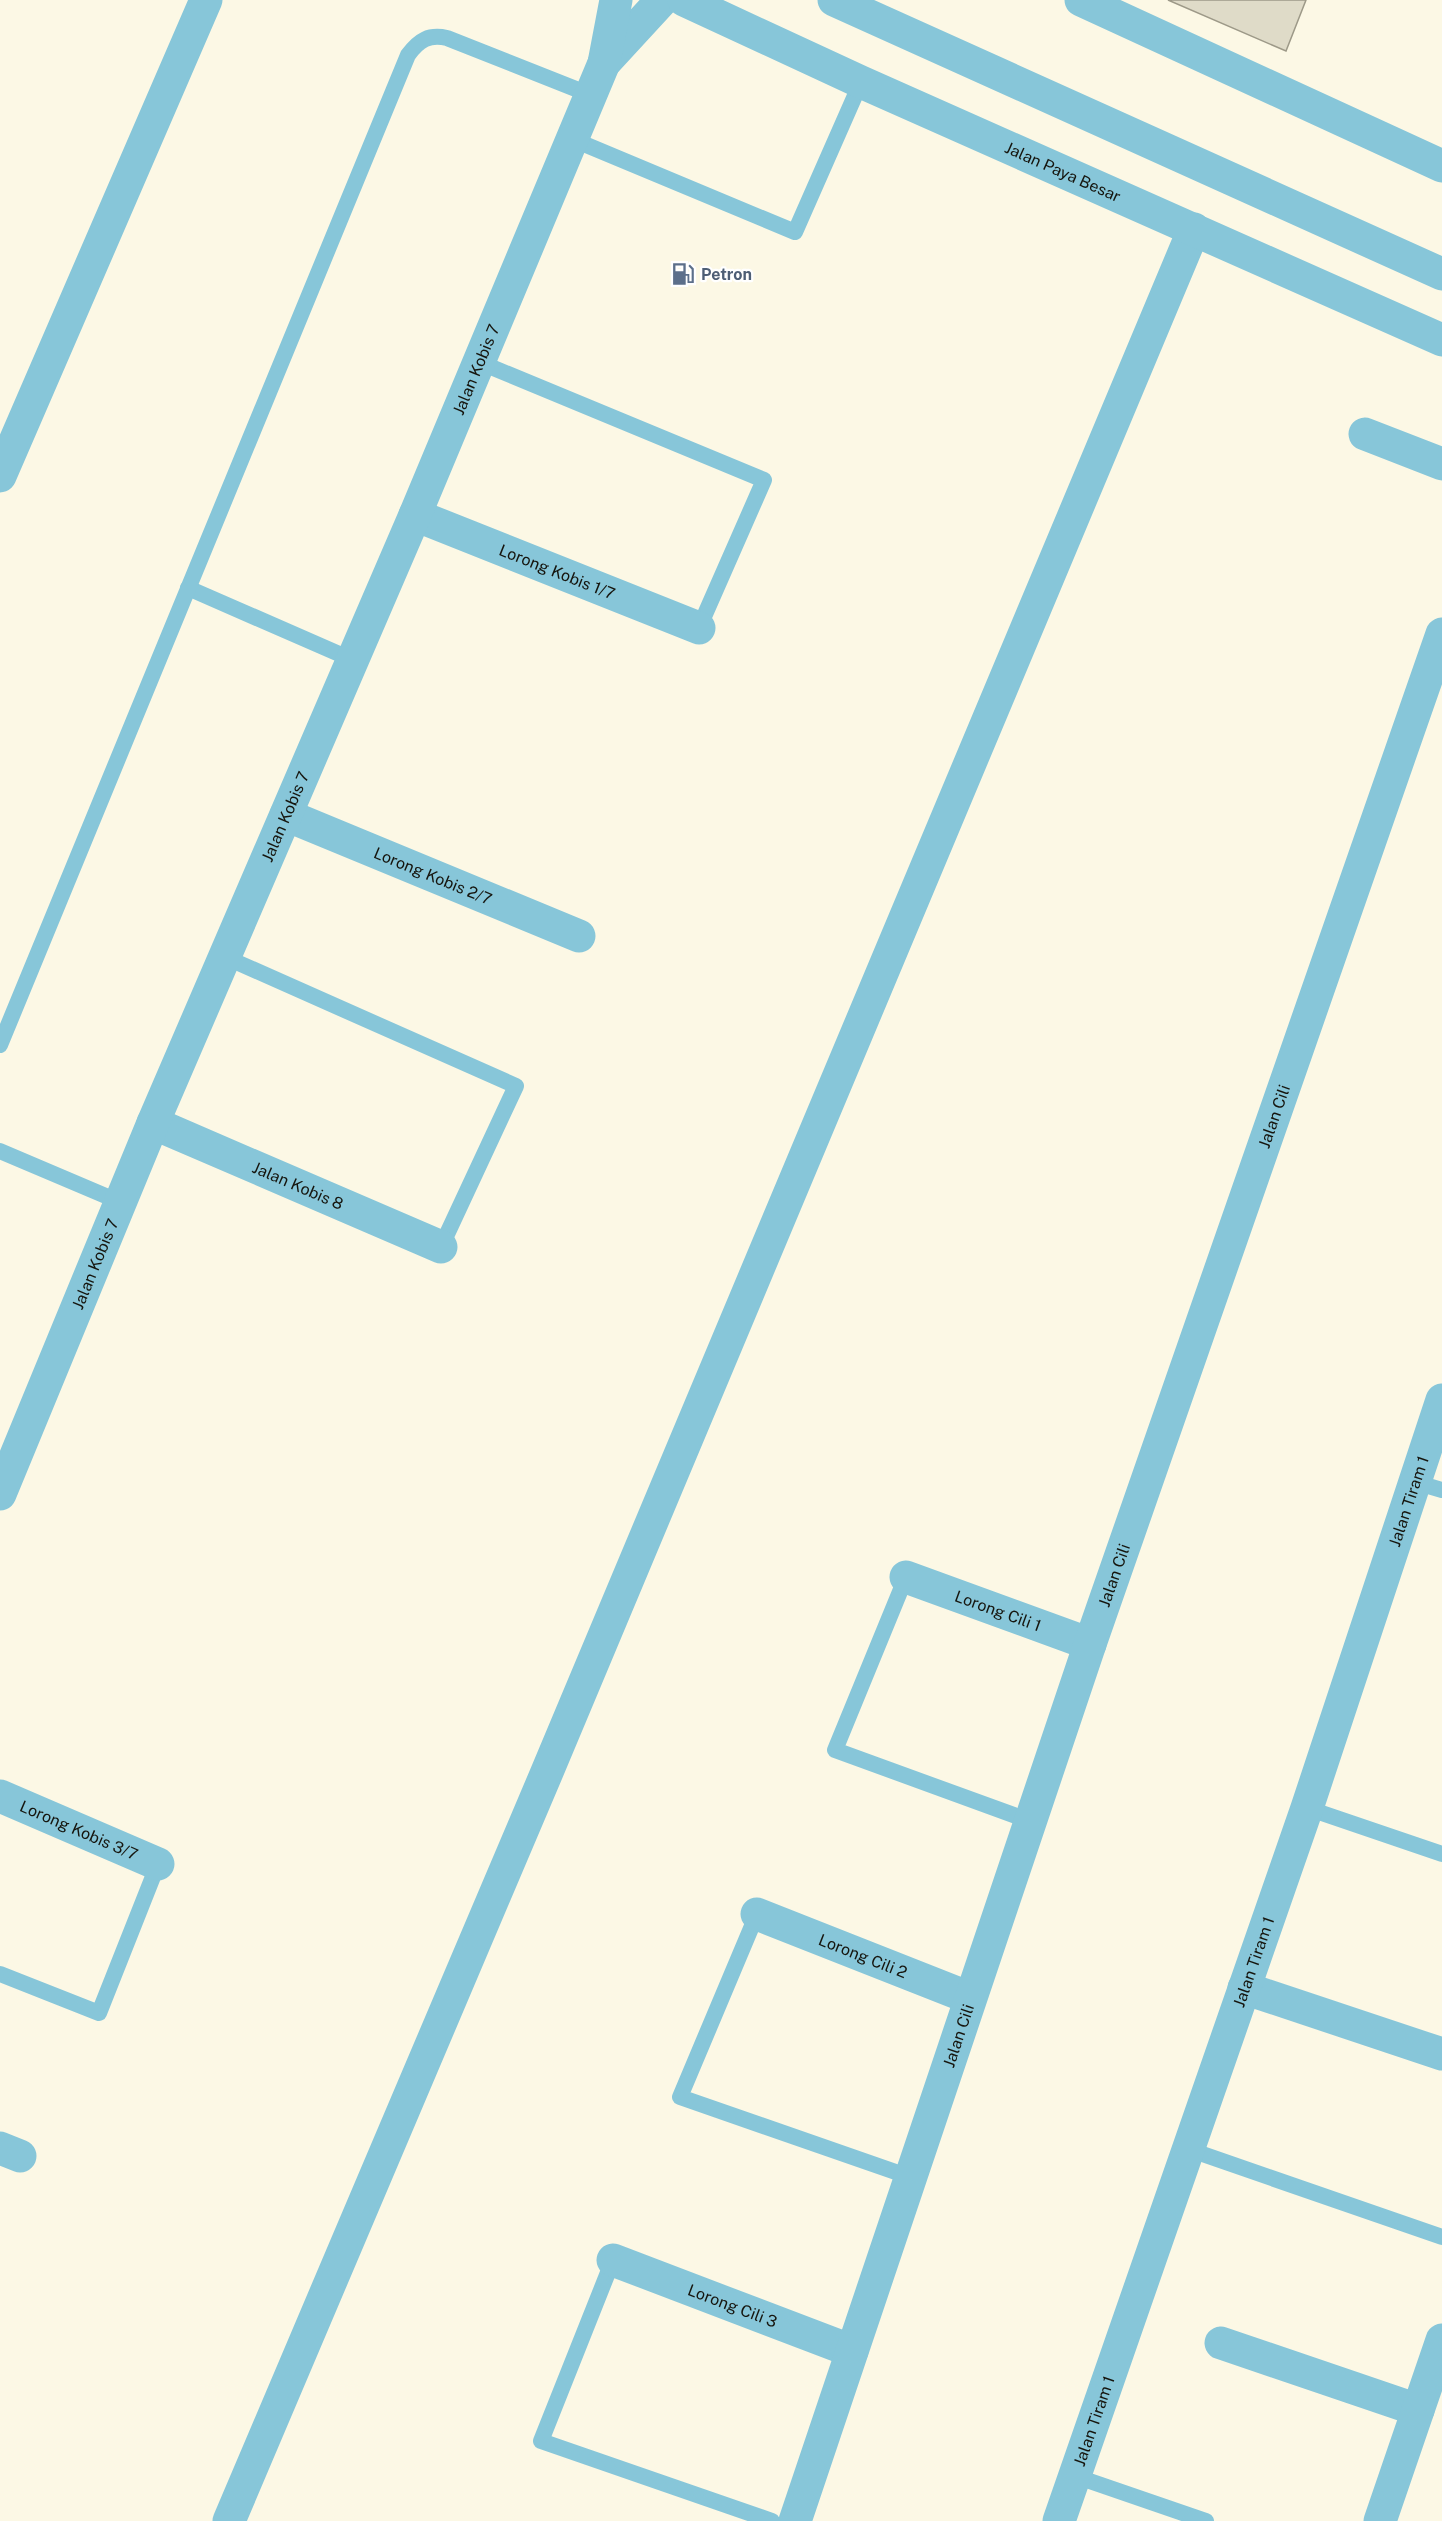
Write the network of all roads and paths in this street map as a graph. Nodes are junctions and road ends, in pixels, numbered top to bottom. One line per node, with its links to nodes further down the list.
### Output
1 (206, 0): 18 (street)
2 (616, 0): 7 (street)
3 (662, 0): 7 (street)
4 (684, 0): 8 (street, Jalan Paya Besar)
5 (834, 0): 13 (street)
6 (1081, 0): 11 (street)
7 (604, 63): 9 (street)
8 (861, 82): 10 (lane); 12 (street, Jalan Paya Besar)
9 (591, 95): 10 (street, Jalan Kobis 7); 20 (lane)
10 (572, 139): 15 (street, Jalan Kobis 7)
11 (1442, 166)
12 (1194, 229): 14 (street, Jalan Paya Besar); 56 (street)
13 (1442, 274)
14 (1442, 340)
15 (479, 362): 19 (street, Jalan Kobis 7); 21 (lane)
16 (1365, 434): 17 (street)
17 (1442, 464)
18 (0, 476)
19 (415, 515): 21 (street, Lorong Kobis 1/7); 23 (street, Jalan Kobis 7)
20 (188, 588): 23 (lane); 27 (lane)
21 (699, 628)
22 (1442, 634): 36 (street, Jalan Cili)
23 (353, 660): 24 (street, Jalan Kobis 7)
24 (286, 815): 25 (street, Lorong Kobis 2/7); 26 (street, Jalan Kobis 7)
25 (579, 936)
26 (225, 957): 28 (street, Jalan Kobis 7); 31 (lane)
27 (0, 1045)
28 (153, 1123): 30 (street, Jalan Kobis 7); 31 (street, Jalan Kobis 8)
29 (0, 1152): 30 (lane)
30 (120, 1202): 34 (street, Jalan Kobis 7)
31 (441, 1247)
32 (1442, 1400): 33 (street, Jalan Tiram 1)
33 (1428, 1486): 38 (street, Jalan Tiram 1)
34 (0, 1494)
35 (906, 1577): 36 (street, Lorong Cili 1); 39 (lane)
36 (1090, 1644): 39 (street, Jalan Cili)
37 (0, 1796): 41 (street, Lorong Kobis 3/7)
38 (1307, 1808): 40 (lane); 44 (street, Jalan Tiram 1)
39 (1030, 1821): 45 (street, Jalan Cili)
40 (1442, 1854)
41 (159, 1864): 43 (lane)
42 (757, 1914): 45 (street, Lorong Cili 2); 48 (lane)
43 (0, 1974)
44 (1244, 1988): 46 (street); 47 (street, Jalan Tiram 1)
45 (970, 1998): 48 (street, Jalan Cili)
46 (1442, 2054)
47 (1188, 2149): 49 (lane); 55 (street, Jalan Tiram 1)
48 (910, 2177): 53 (street, Jalan Cili)
49 (1442, 2237)
50 (613, 2260): 53 (street, Lorong Cili 3); 57 (lane)
51 (1442, 2340): 54 (street)
52 (1221, 2343): 54 (street)
53 (852, 2351): 58 (street, Jalan Cili)
54 (1418, 2410): 61 (street)
55 (1075, 2476): 59 (street, Jalan Tiram 1); 60 (lane)
56 (229, 2521)
57 (772, 2521)
58 (795, 2521)
59 (1059, 2521)
60 (1206, 2521)
61 (1380, 2521)

